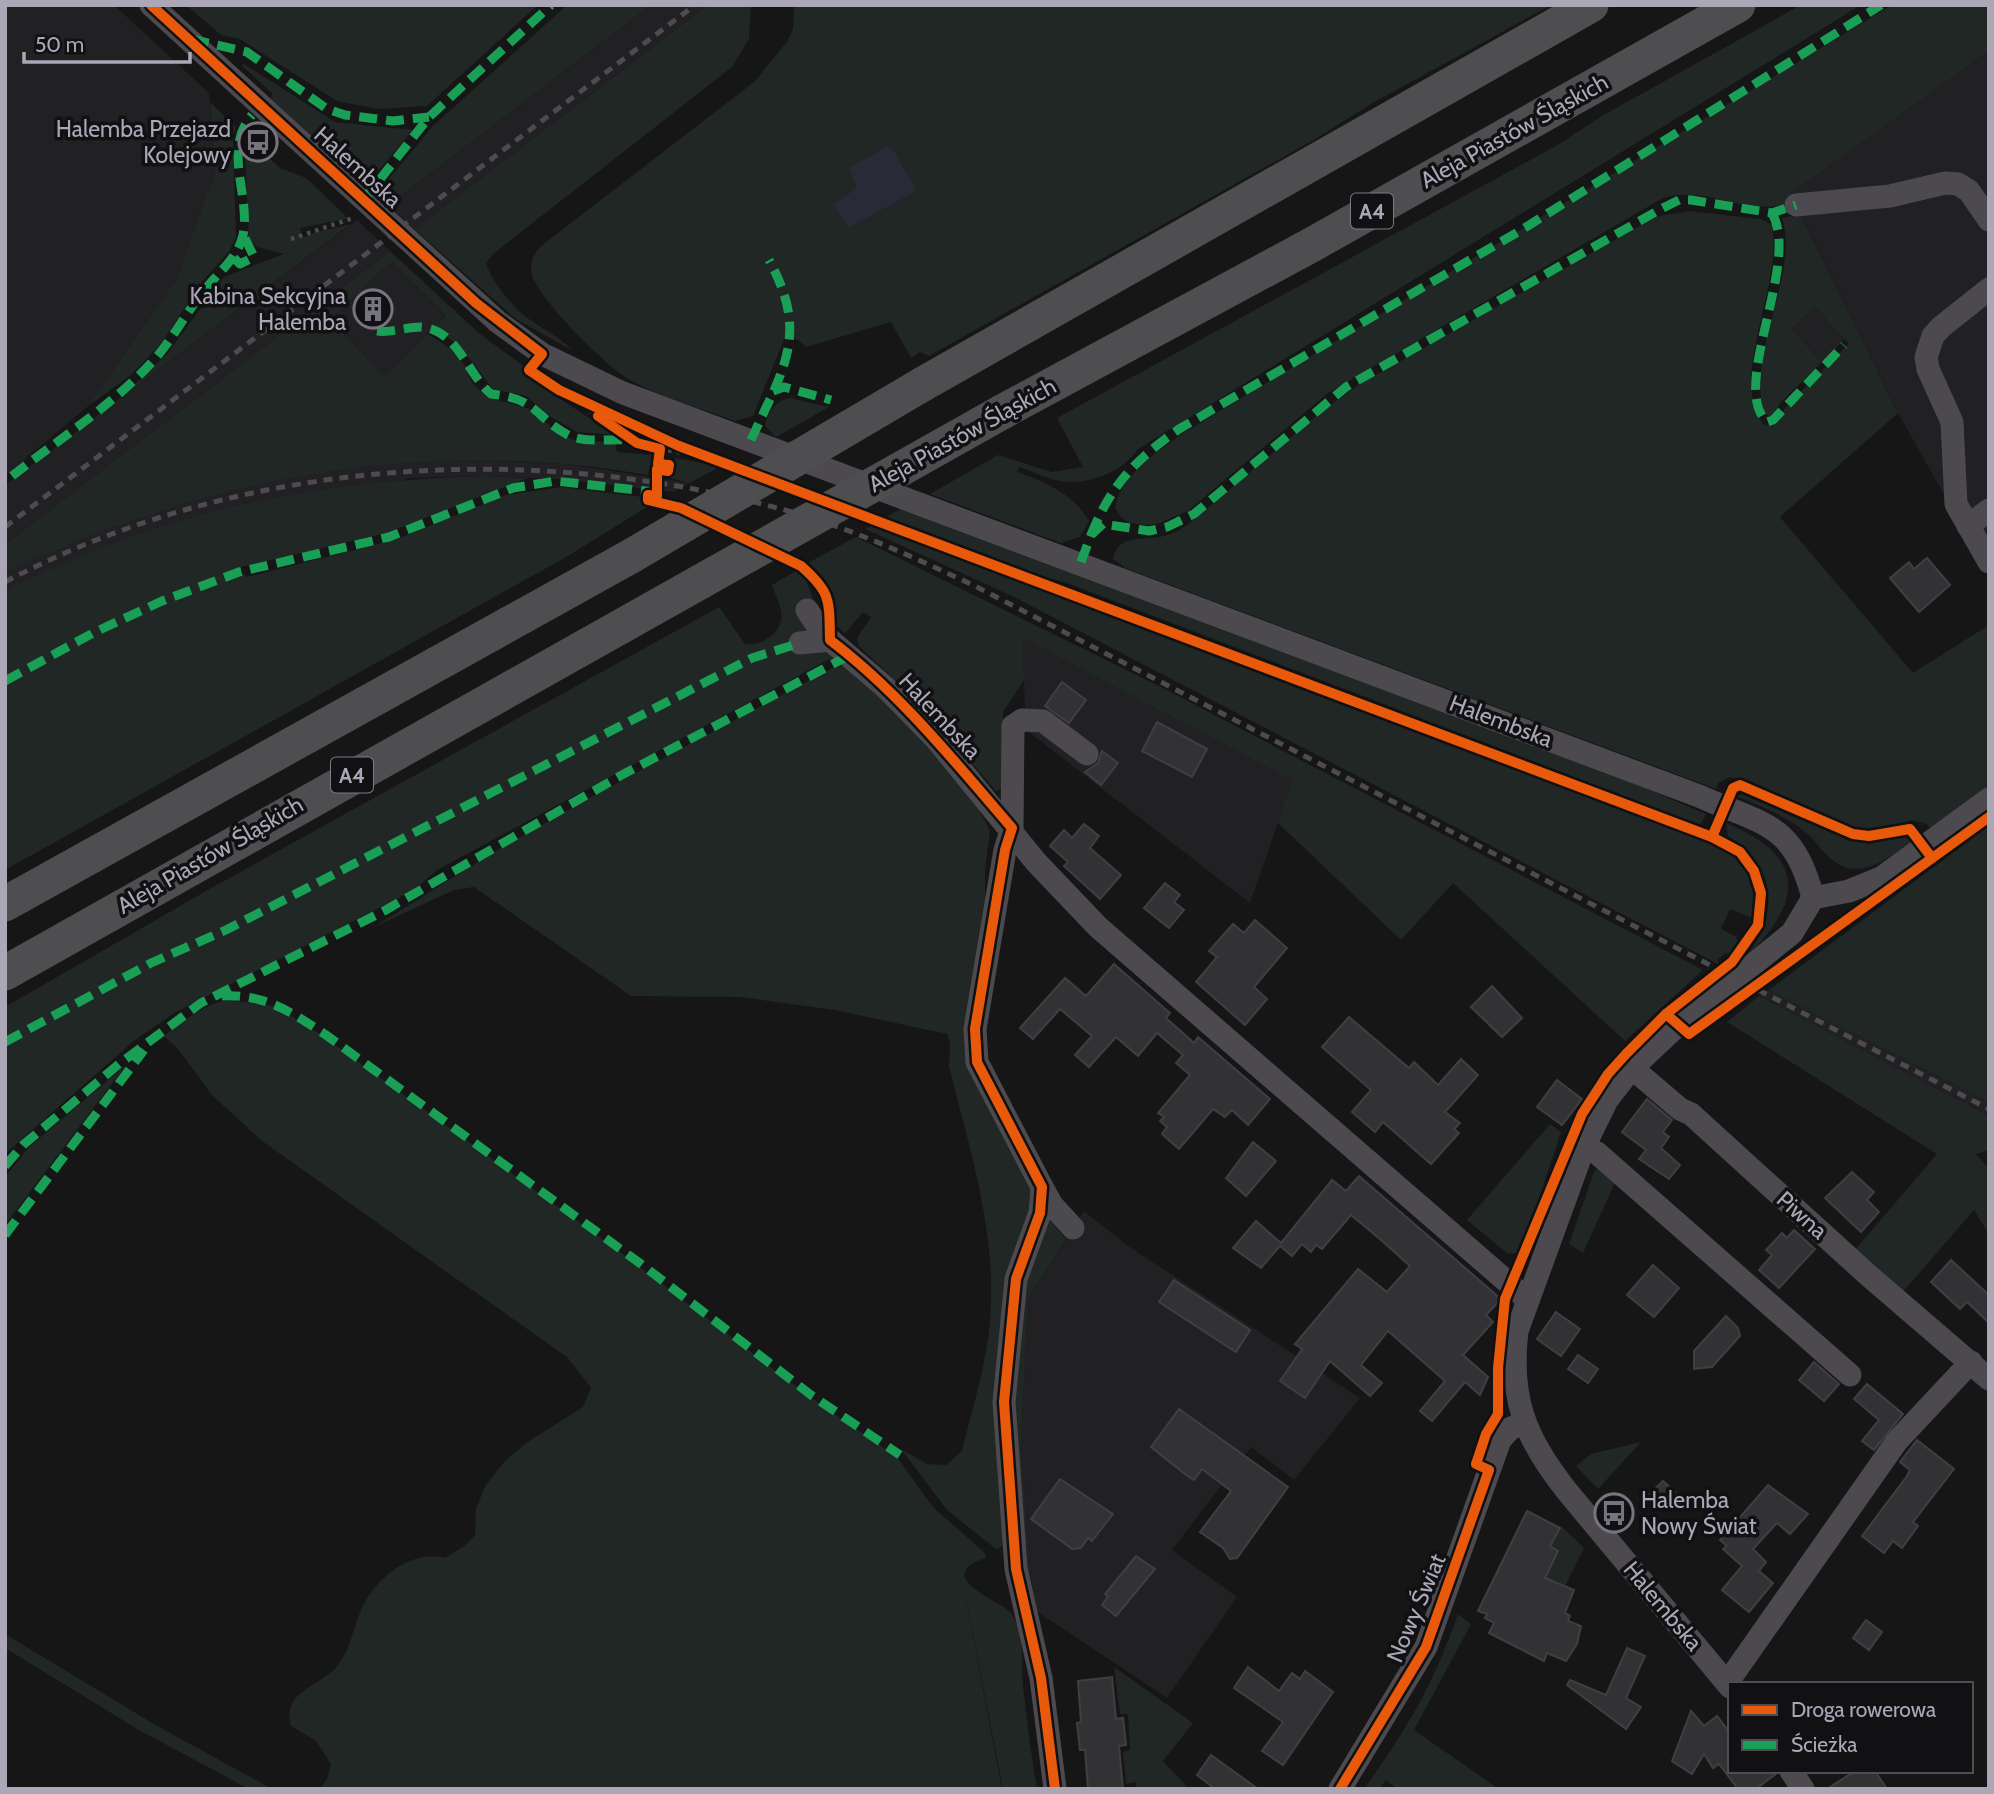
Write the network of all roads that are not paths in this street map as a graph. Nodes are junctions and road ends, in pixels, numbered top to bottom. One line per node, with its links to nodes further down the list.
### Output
1 (151, 5): 16 (street, Halembska)
2 (1591, 5): 17 (highway, A4, bridge)
3 (1738, 5): 18 (highway, Aleja Piastów Śląskich / A4, bridge)
4 (1796, 205): 5 (street)
5 (1989, 220)
6 (1989, 289): 8 (street)
7 (1989, 510): 8 (street)
8 (1968, 526): 9 (street)
9 (1989, 562)
10 (807, 610): 11 (street, Halembska)
11 (830, 640): 12 (street); 15 (street, Halembska)
12 (800, 643)
13 (1087, 754): 15 (street)
14 (1989, 799): 16 (street)
15 (1012, 828): 21 (street); 23 (street, Halembska)
16 (1813, 898): 19 (street)
17 (5, 904)
18 (5, 973)
19 (1632, 1068): 20 (street); 24 (street, Piwna)
20 (1584, 1147): 23 (street); 25 (street)
21 (1042, 1187): 22 (street); 31 (street)
22 (1073, 1228)
23 (1527, 1300): 27 (street)
24 (1971, 1362): 26 (street, Piwna); 28 (street)
25 (1850, 1375)
26 (1989, 1379)
27 (1523, 1424): 29 (street, Halembska); 32 (street, Nowy Świat)
28 (1730, 1682)
29 (1728, 1685)
30 (1792, 1773): 33 (street)
31 (1055, 1789)
32 (1340, 1789)
33 (1803, 1789)

